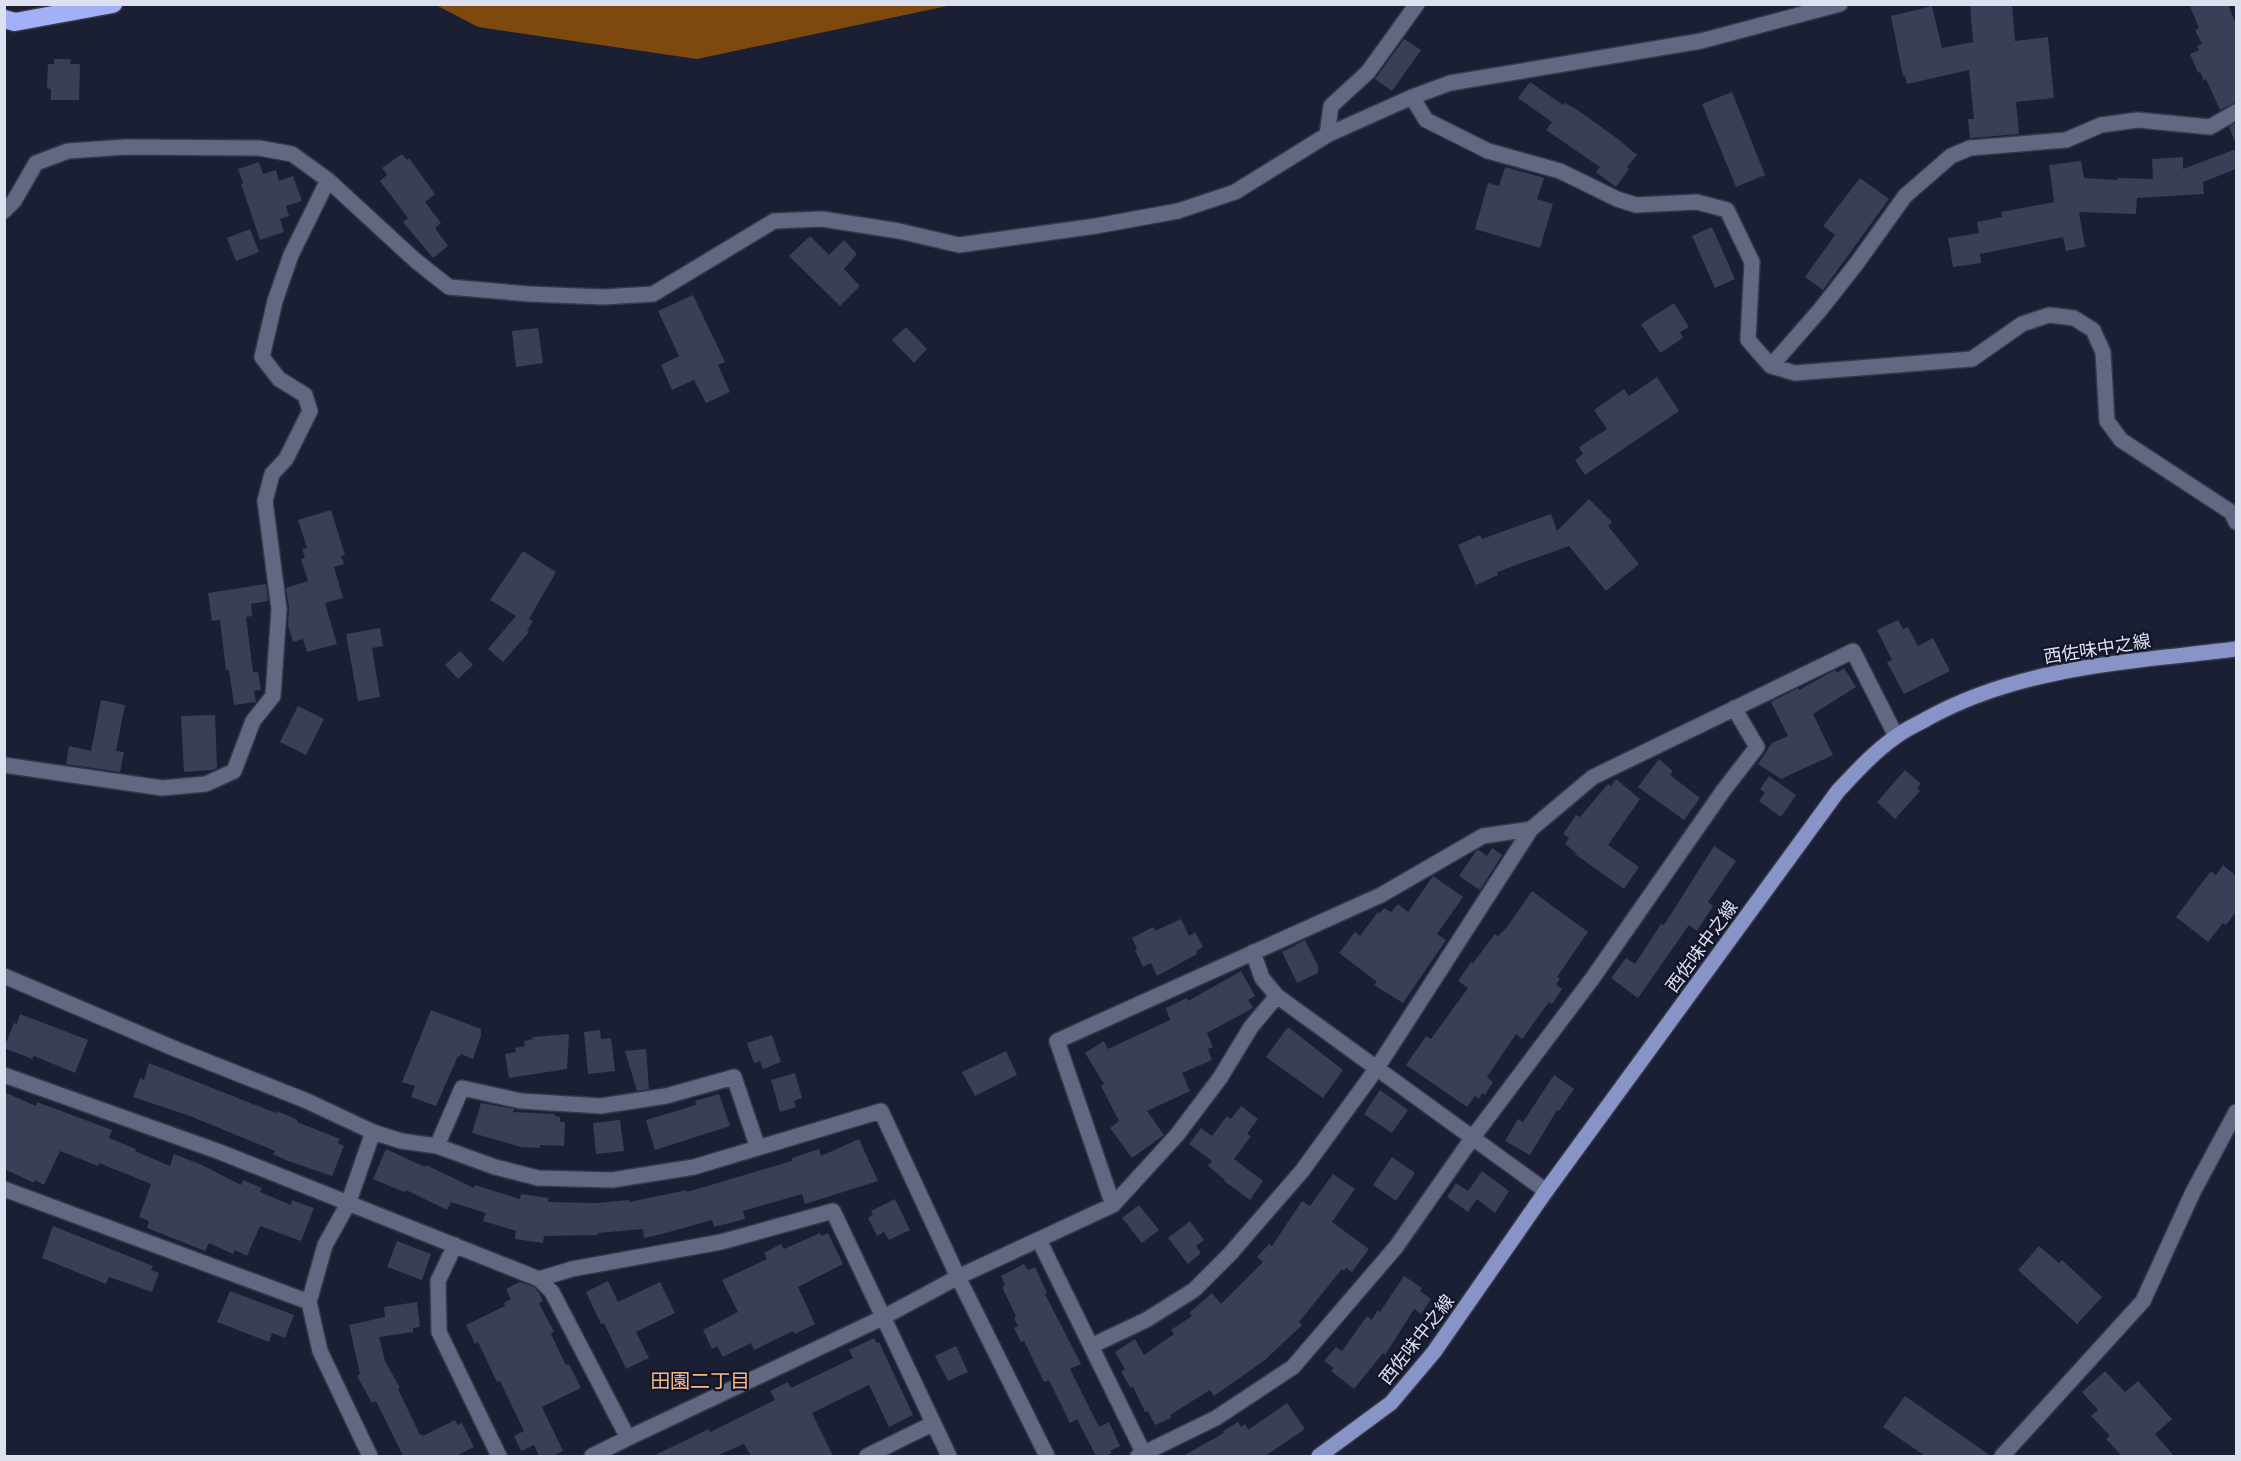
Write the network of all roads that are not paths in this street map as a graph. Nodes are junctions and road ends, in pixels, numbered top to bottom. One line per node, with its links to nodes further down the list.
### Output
1 (113, 4): 4 (highway)
2 (1417, 4): 7 (street)
3 (1840, 4): 5 (street)
4 (4, 19)
5 (1412, 97): 7 (street); 10 (street)
6 (2236, 112): 10 (street)
7 (1327, 135): 8 (street)
8 (328, 180): 9 (street); 15 (street)
9 (4, 211)
10 (1771, 366): 11 (street)
11 (2236, 522)
12 (2236, 649): 14 (main road, 西佐味中之線)
13 (1734, 708): 14 (street); 16 (street); 24 (street)
14 (1896, 736): 28 (main road, 西佐味中之線)
15 (4, 765)
16 (1531, 830): 17 (street); 20 (street)
17 (1253, 952): 19 (street); 30 (street)
18 (4, 976): 23 (street)
19 (1277, 996): 20 (street); 30 (street)
20 (1377, 1068): 24 (street); 37 (street)
21 (4, 1075): 29 (street)
22 (2236, 1112): 48 (street)
23 (373, 1132): 25 (street); 29 (street)
24 (1473, 1137): 28 (street); 40 (street)
25 (437, 1146): 26 (street); 26 (street)
26 (758, 1148): 33 (street)
27 (4, 1188): 35 (street)
28 (1546, 1191): 47 (main road, 西佐味中之線)
29 (348, 1204): 32 (street); 35 (street)
30 (1113, 1205): 31 (street)
31 (1039, 1240): 33 (street); 37 (street)
32 (455, 1245): 34 (street); 42 (street)
33 (958, 1277): 36 (street); 46 (street)
34 (539, 1279): 36 (street); 39 (street)
35 (309, 1302): 41 (street)
36 (882, 1318): 38 (street); 39 (street)
37 (1091, 1346): 40 (street)
38 (932, 1424): 44 (street); 45 (street)
39 (628, 1438): 43 (street)
40 (1141, 1455)
41 (370, 1456)
42 (499, 1456)
43 (592, 1456)
44 (867, 1456)
45 (948, 1456)
46 (1047, 1456)
47 (1319, 1456)
48 (2002, 1456)

